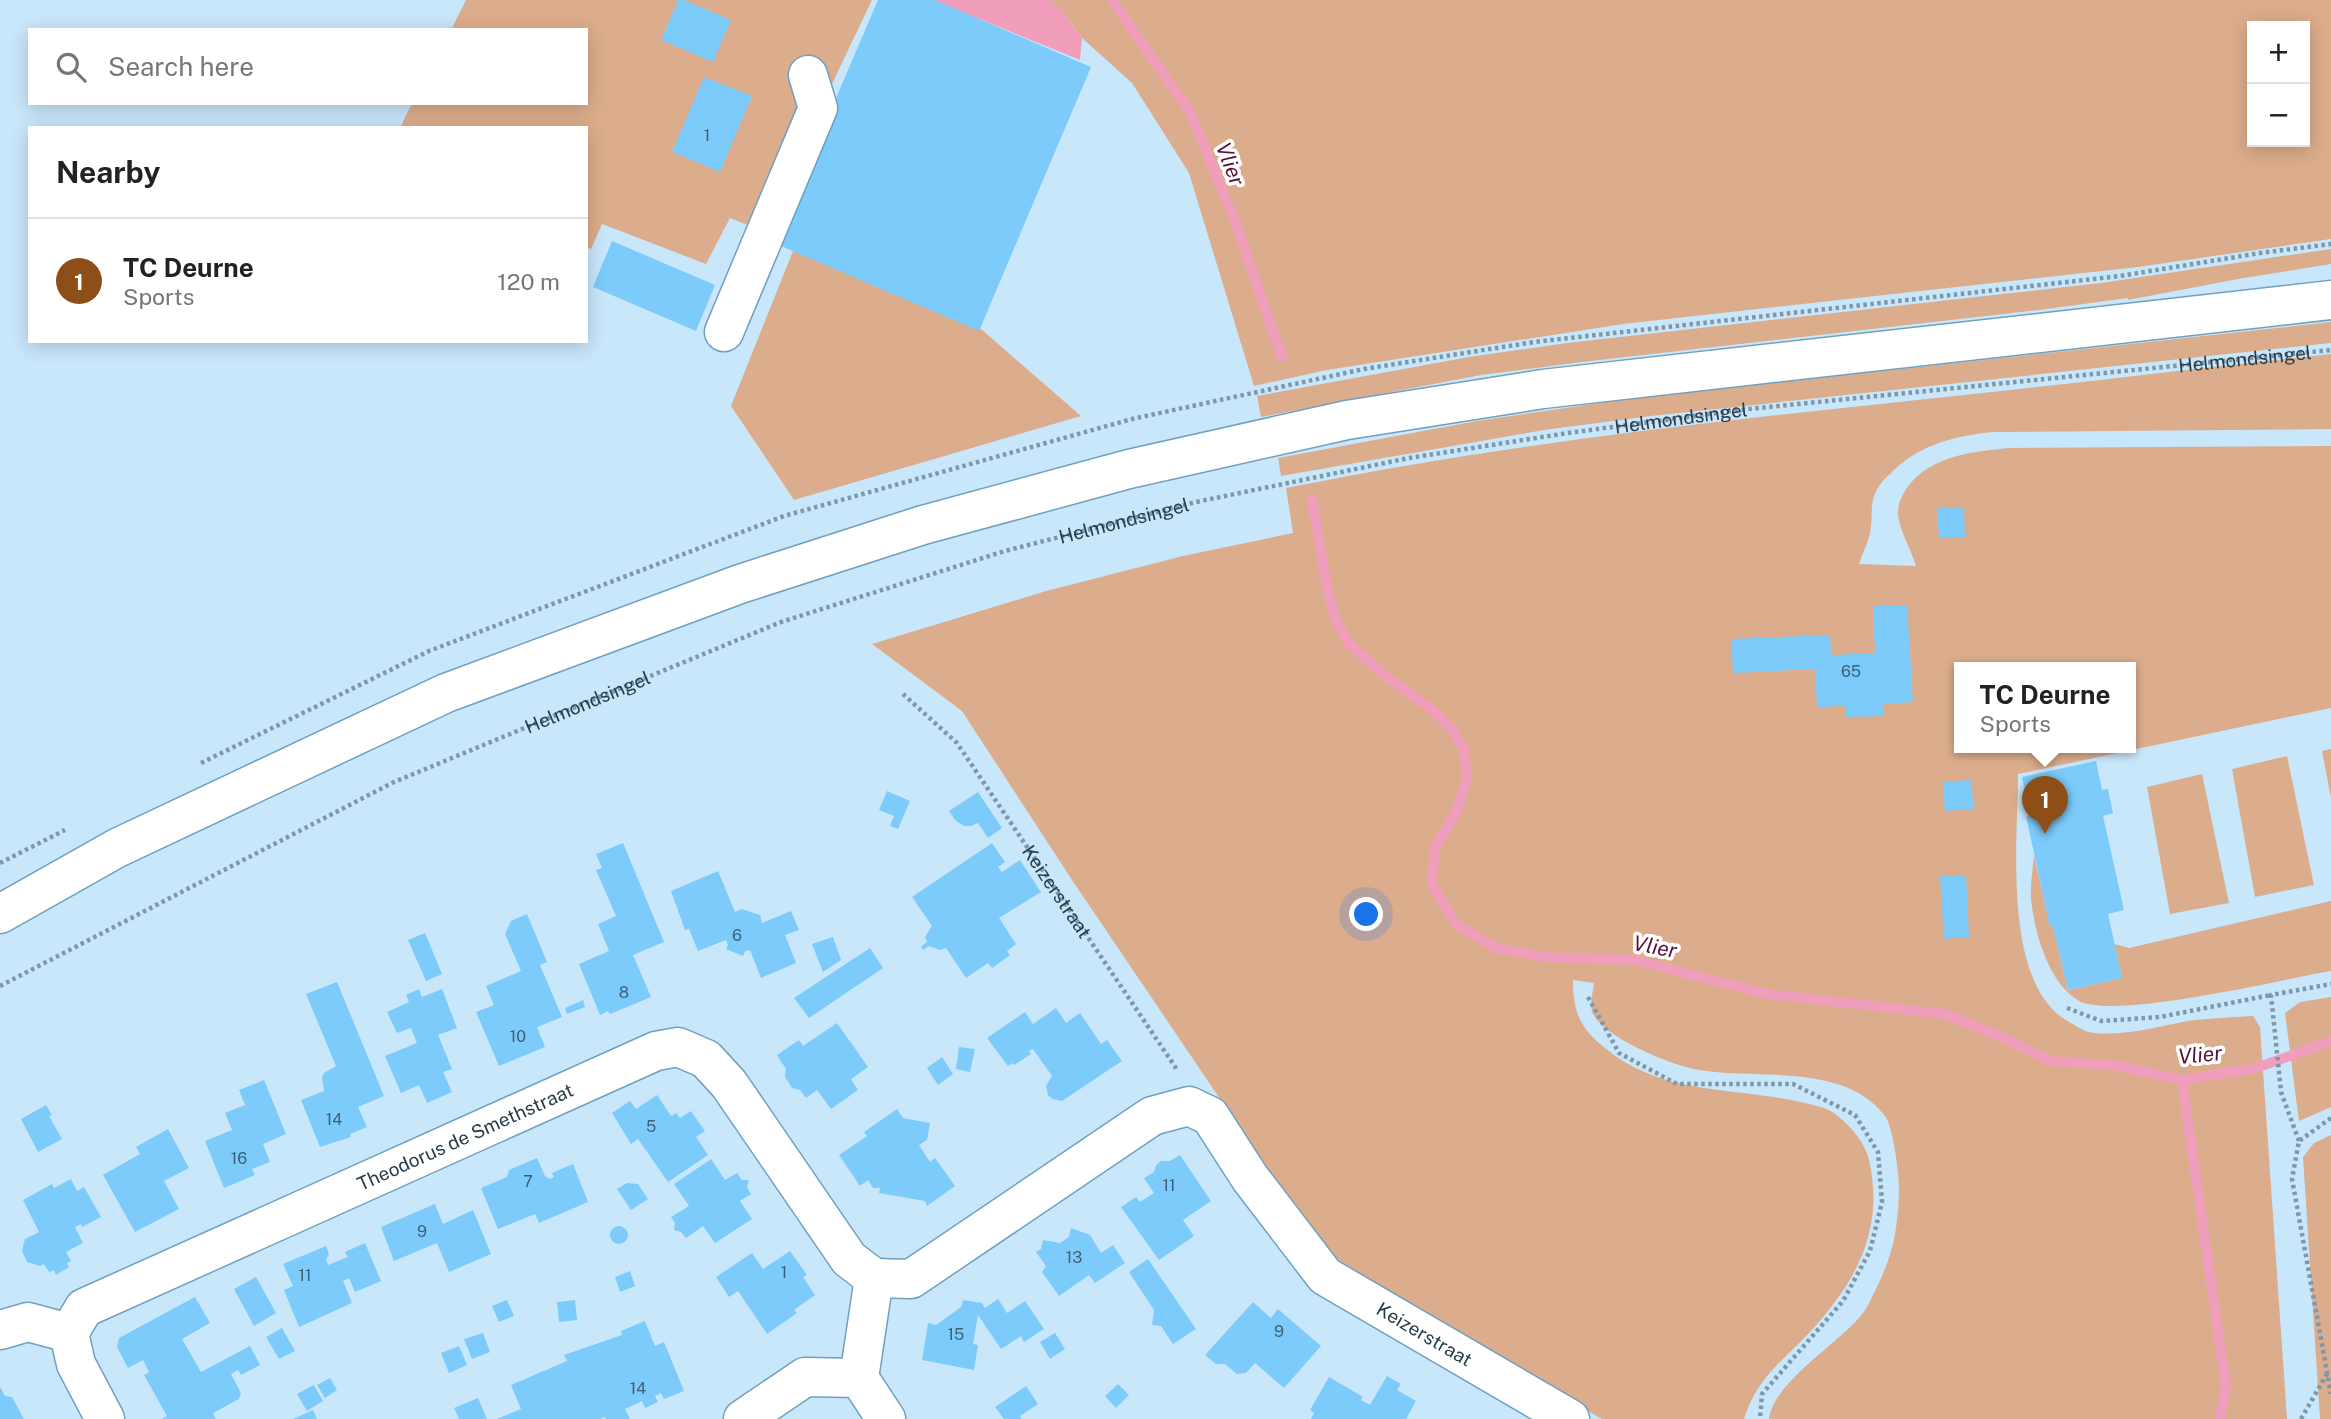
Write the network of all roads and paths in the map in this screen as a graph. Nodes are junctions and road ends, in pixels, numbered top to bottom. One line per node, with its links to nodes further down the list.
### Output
1 (808, 75): 3 (main road)
2 (2331, 300): 6 (main road)
3 (724, 332)
4 (2331, 350): 8 (path, Helmondsingel)
5 (903, 694): 12 (path, Keizerstraat)
6 (0, 914)
7 (2331, 984): 9 (path)
8 (0, 986)
9 (2270, 995): 11 (path); 14 (path)
10 (1588, 997): 25 (path)
11 (2067, 1009)
12 (1189, 1106): 15 (main road); 24 (main road, Keizerstraat)
13 (2331, 1118): 14 (path)
14 (2299, 1141): 18 (path)
15 (874, 1278): 17 (main road, Theodorus de Smethstraat); 19 (main road)
16 (0, 1330): 17 (main road)
17 (69, 1333): 21 (main road)
18 (2329, 1372): 20 (path); 26 (path)
19 (859, 1378): 22 (main road); 23 (main road)
20 (2331, 1394)
21 (105, 1419)
22 (743, 1419)
23 (886, 1419)
24 (1570, 1419)
25 (1760, 1419)
26 (2301, 1419)

